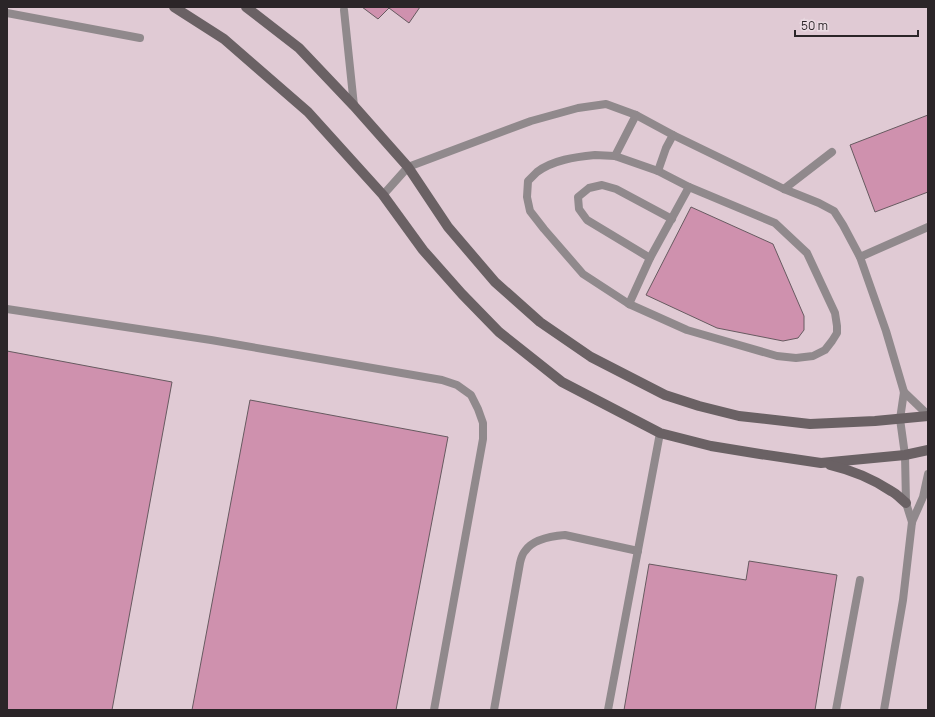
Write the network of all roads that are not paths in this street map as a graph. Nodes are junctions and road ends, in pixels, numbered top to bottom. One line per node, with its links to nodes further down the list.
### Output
1 (174, 7): 15 (street)
2 (246, 7): 6 (street)
3 (344, 10): 6 (lane)
4 (7, 13): 5 (lane)
5 (140, 38)
6 (354, 106): 11 (street)
7 (636, 115): 8 (lane); 10 (lane); 11 (lane)
8 (673, 135): 12 (lane); 14 (lane)
9 (832, 152): 14 (lane)
10 (615, 156): 12 (lane); 20 (lane)
11 (408, 167): 15 (lane); 24 (street)
12 (658, 171): 13 (lane)
13 (689, 186): 16 (lane); 20 (lane)
14 (784, 189): 18 (lane)
15 (383, 195): 25 (street)
16 (672, 219): 19 (lane); 19 (lane)
17 (928, 227): 18 (lane)
18 (860, 257): 22 (lane)
19 (650, 258): 20 (lane)
20 (629, 304)
21 (7, 309): 34 (lane)
22 (904, 392): 23 (lane); 24 (lane)
23 (928, 415): 24 (street)
24 (900, 419): 27 (lane)
25 (660, 433): 28 (street); 32 (lane)
26 (928, 450): 27 (street)
27 (905, 455): 28 (street); 30 (lane)
28 (821, 463): 30 (street)
29 (928, 474): 31 (lane)
30 (906, 503): 31 (lane)
31 (912, 522): 38 (lane)
32 (638, 551): 35 (lane); 36 (lane)
33 (860, 580): 37 (lane)
34 (434, 710)
35 (494, 710)
36 (608, 710)
37 (836, 710)
38 (884, 710)

